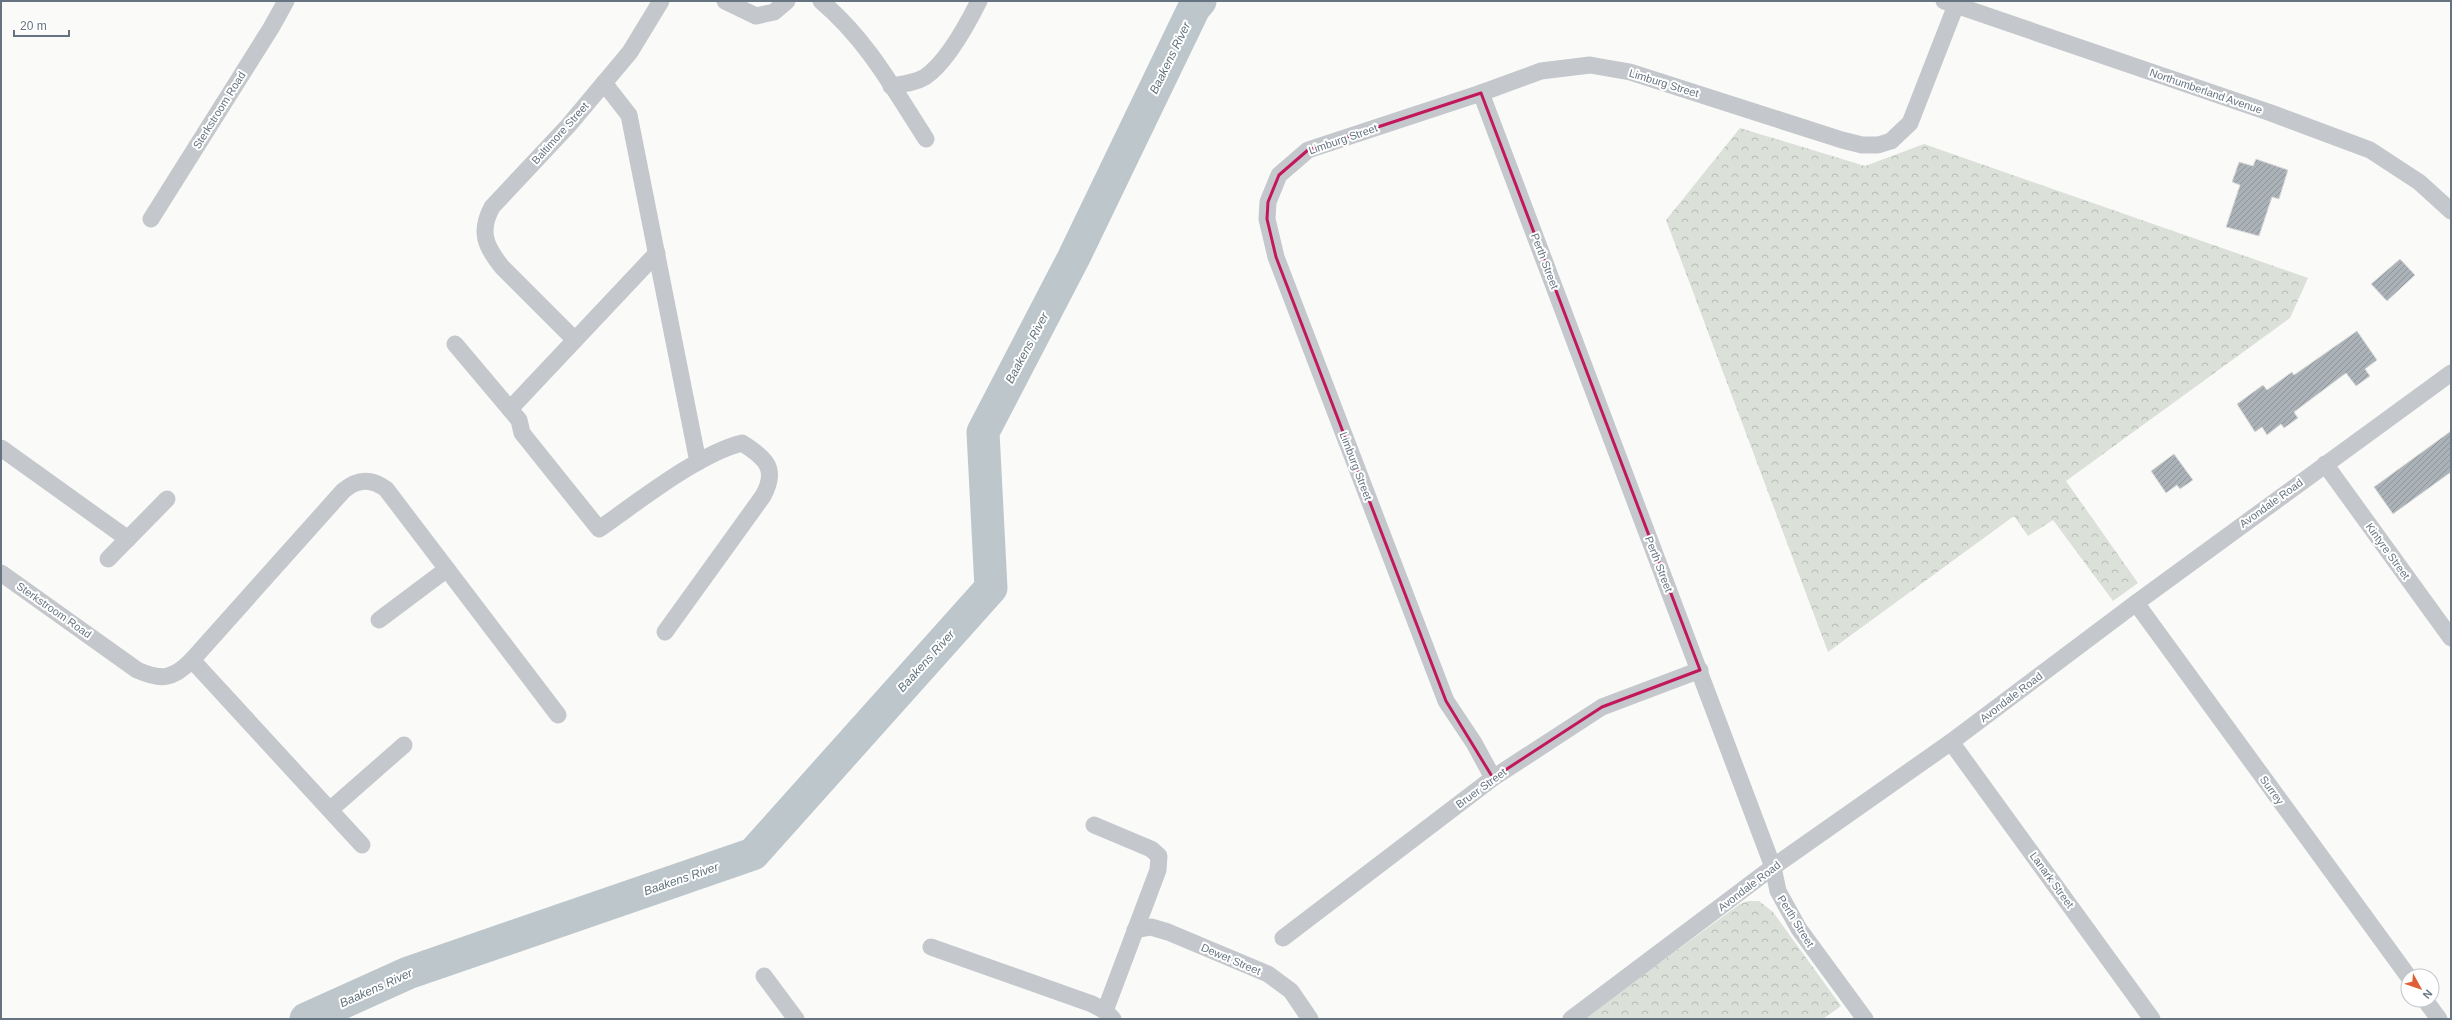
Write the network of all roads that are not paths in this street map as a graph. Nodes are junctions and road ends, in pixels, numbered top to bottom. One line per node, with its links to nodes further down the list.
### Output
1 (286, 1): 13 (street, Sterkstroom Road)
2 (661, 1): 8 (street, Baltimore Street)
3 (725, 1): 4 (street)
4 (787, 1)
5 (821, 1): 9 (street)
6 (979, 1): 9 (street)
7 (1950, 3): 10 (street, Limburg Street); 12 (street, Northumberland Avenue)
8 (604, 83): 14 (street); 15 (street, Baltimore Street)
9 (892, 86): 11 (street)
10 (1481, 93): 32 (street, Perth Street); 36 (street, Limburg Street)
11 (926, 139)
12 (2451, 211)
13 (151, 219)
14 (657, 254): 15 (street); 20 (street)
15 (575, 340): 18 (street)
16 (455, 344): 18 (street)
17 (2451, 373): 21 (street, Avondale Road)
18 (510, 409): 20 (street)
19 (1, 448): 23 (street)
20 (698, 462): 29 (street)
21 (2325, 464): 27 (street, Avondale Road); 30 (street, Kintyre Street)
22 (167, 499): 23 (street)
23 (128, 540): 24 (street)
24 (108, 559)
25 (447, 568): 28 (street); 31 (street, Sterkstroom Road); 33 (street, Sterkstroom Road)
26 (1, 573): 31 (street, Sterkstroom Road)
27 (2136, 603): 34 (street, Avondale Road); 44 (street, Surrey)
28 (378, 620)
29 (665, 632)
30 (2451, 638)
31 (192, 660): 37 (street)
32 (1700, 670): 36 (street, Bruer Street); 40 (street, Perth Street)
33 (558, 715)
34 (1951, 742): 40 (street, Avondale Road); 52 (street, Lanark Street)
35 (404, 745): 37 (street)
36 (1493, 778): 42 (street, Bruer Street)
37 (331, 809): 39 (street)
38 (1094, 825): 41 (street)
39 (362, 845)
40 (1773, 867): 50 (street, Avondale Road); 51 (street, Perth Street)
41 (1135, 930): 47 (street); 49 (street, Dewet Street)
42 (1283, 938)
43 (931, 947): 47 (street)
44 (2402, 968)
45 (764, 976): 48 (street)
46 (2431, 1008): 53 (street)
47 (1109, 1015)
48 (796, 1019)
49 (1310, 1019)
50 (1571, 1019)
51 (1865, 1019)
52 (2152, 1019)
53 (2439, 1019)

